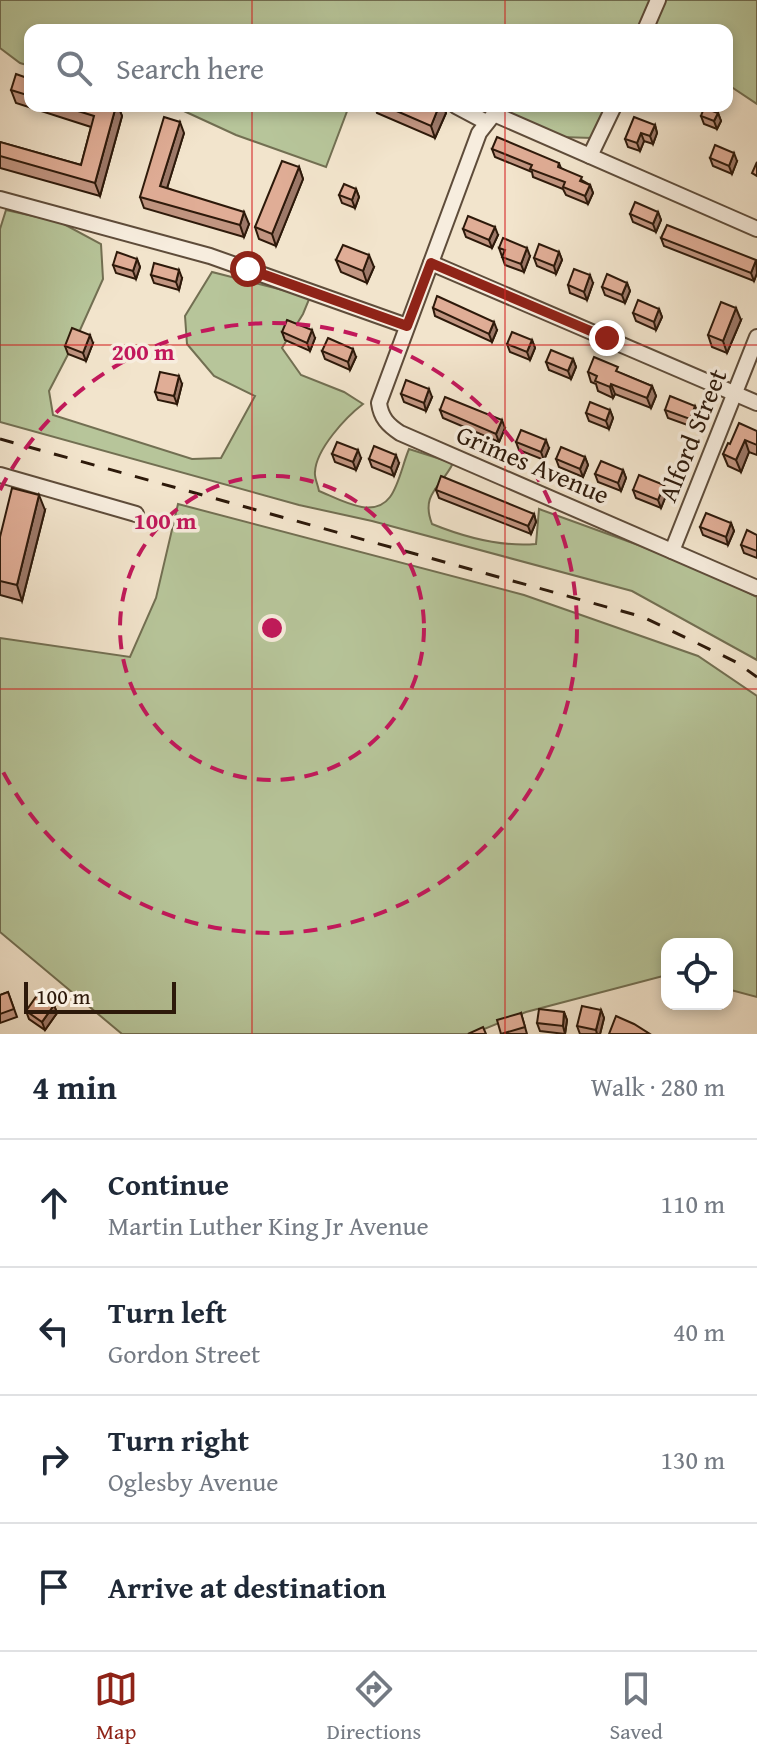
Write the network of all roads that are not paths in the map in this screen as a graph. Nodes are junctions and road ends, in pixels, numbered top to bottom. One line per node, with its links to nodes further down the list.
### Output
1 (658, 0): 2 (street)
2 (648, 24)
3 (473, 112): 5 (street)
4 (611, 112): 6 (street)
5 (490, 118): 6 (street); 9 (street, Grimes Avenue)
6 (590, 156): 8 (street)
7 (0, 199): 10 (street)
8 (757, 229)
9 (431, 263): 10 (street, Grimes Avenue); 12 (street)
10 (407, 326): 16 (street, Grimes Avenue)
11 (757, 337): 12 (street, Alford Street)
12 (735, 394): 13 (street); 16 (street, Alford Street)
13 (757, 403)
14 (0, 475): 15 (street)
15 (136, 514)
16 (672, 551): 17 (street, Grimes Avenue)
17 (757, 588)

